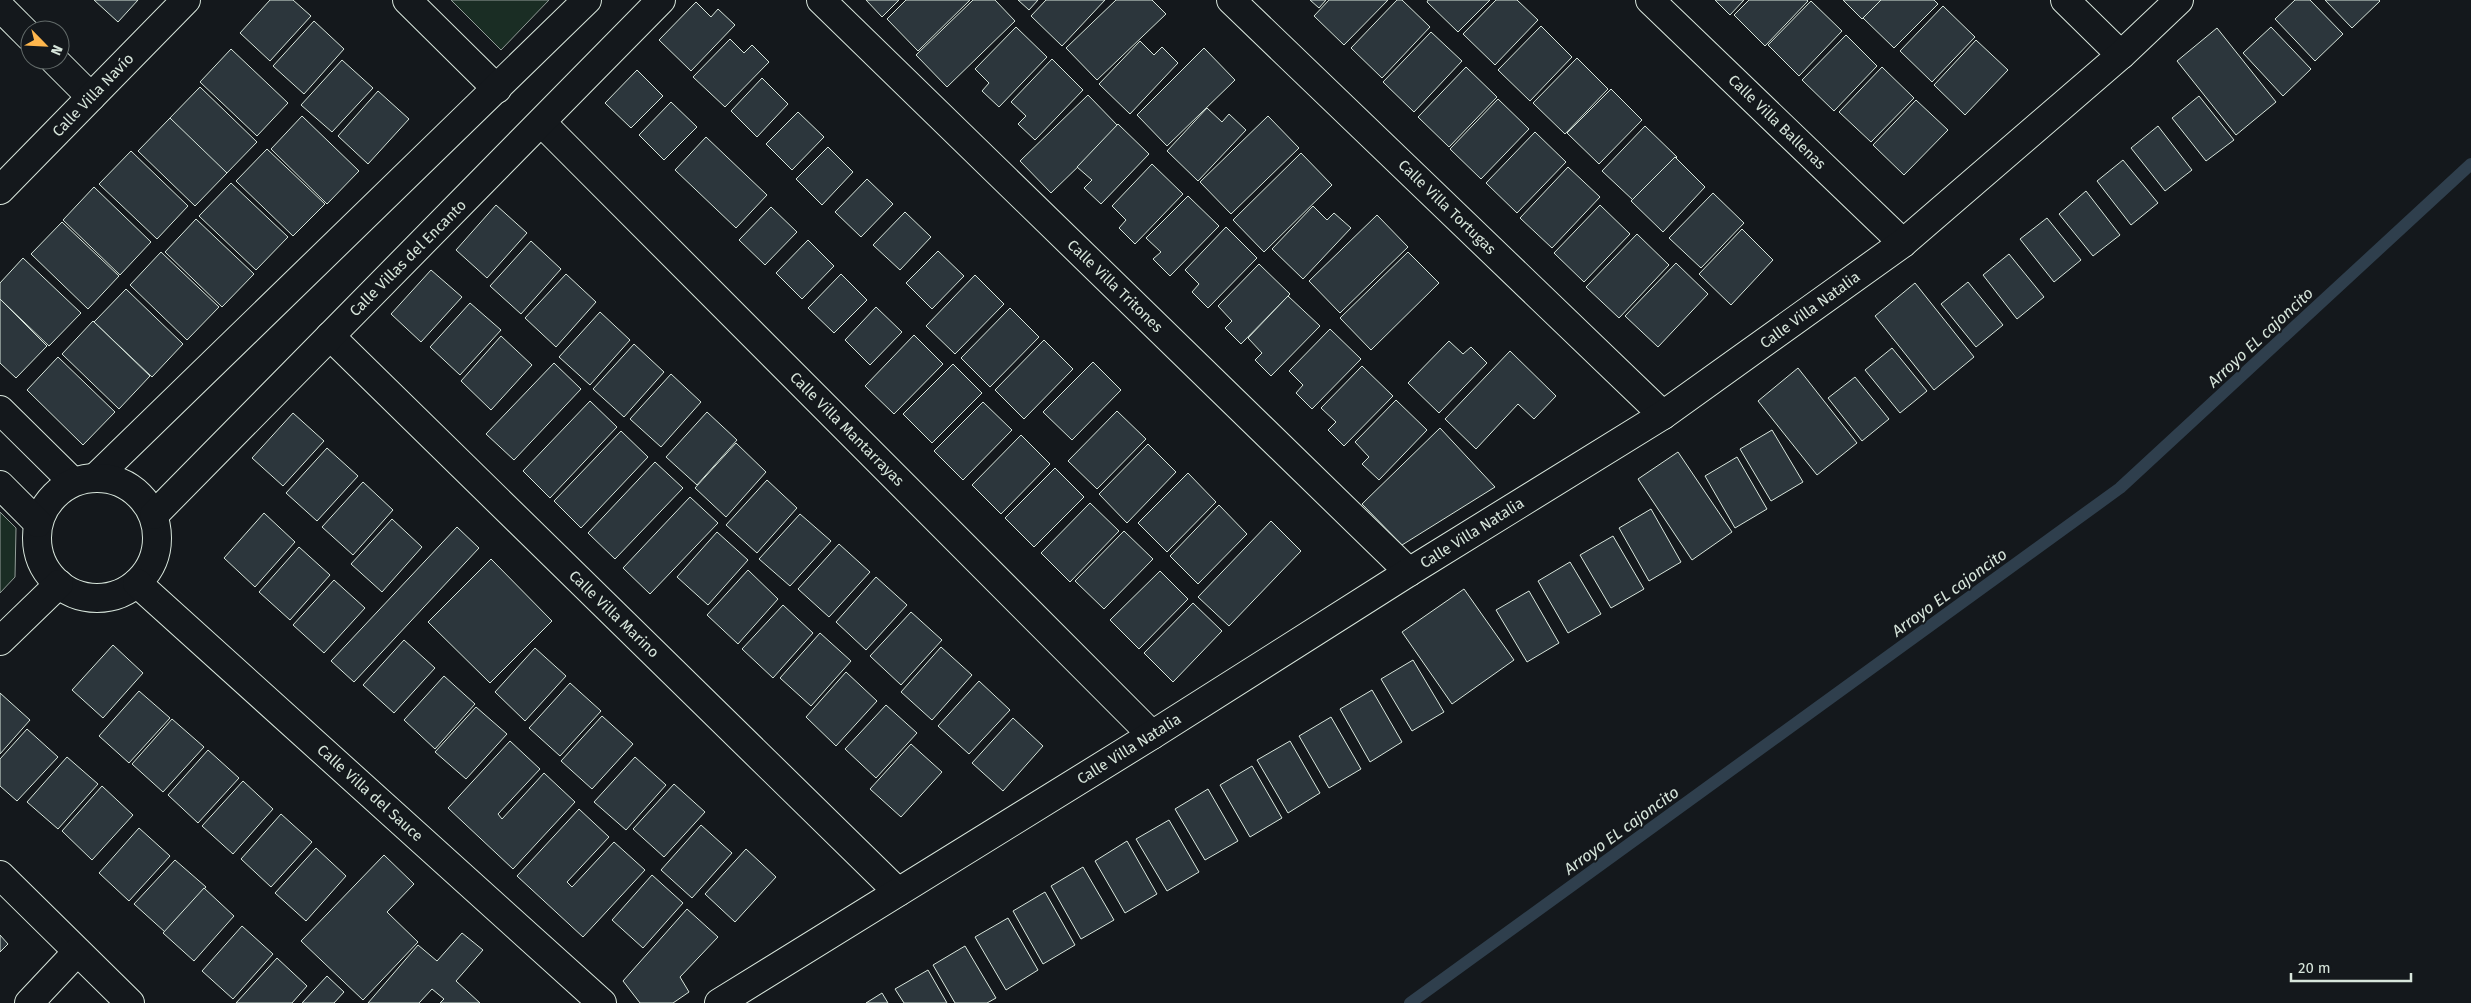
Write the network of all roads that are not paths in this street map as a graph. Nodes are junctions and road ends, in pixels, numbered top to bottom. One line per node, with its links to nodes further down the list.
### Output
1 (186, 0): 15 (street, Calle Villa Navío)
2 (407, 0): 14 (street)
3 (587, 0): 14 (street)
4 (661, 0): 16 (street, Calle Villas del Encanto)
5 (821, 0): 26 (street, Calle Villa Tritones)
6 (1231, 0): 21 (street, Calle Villa Tortugas)
7 (1650, 0): 18 (street, Calle Villa Ballenas)
8 (2065, 0): 12 (street)
9 (2179, 0): 12 (street, Calle Villa Natalia)
10 (0, 7): 11 (street)
11 (20, 26)
12 (2121, 55): 18 (street, Calle Villa Natalia)
13 (64, 70): 15 (street)
14 (497, 88): 22 (street)
15 (91, 97): 17 (street, Calle Villa Navío)
16 (542, 123): 19 (street, Calle Villas del Encanto); 30 (street, Calle Villa Mantarrayas)
17 (0, 190)
18 (1903, 243): 21 (street, Calle Villa Natalia)
19 (330, 336): 24 (street, Calle Villas del Encanto); 32 (street, Calle Villa Marino)
20 (0, 410): 22 (street)
21 (1663, 415): 26 (street, Calle Villa Natalia)
22 (85, 479): 24 (street); 25 (street)
23 (0, 485): 25 (street)
24 (154, 515): 27 (street)
25 (38, 523): 28 (street)
26 (1409, 572): 30 (street, Calle Villa Natalia)
27 (138, 583): 28 (street); 36 (street, Calle Villa del Sauce)
28 (59, 584): 29 (street)
29 (0, 641)
30 (1152, 735): 32 (street, Calle Villa Natalia)
31 (0, 875): 33 (street)
32 (898, 892): 37 (street, Calle Villa Natalia)
33 (77, 952): 34 (street); 35 (street)
34 (29, 1003)
35 (130, 1003)
36 (602, 1003)
37 (719, 1003)

